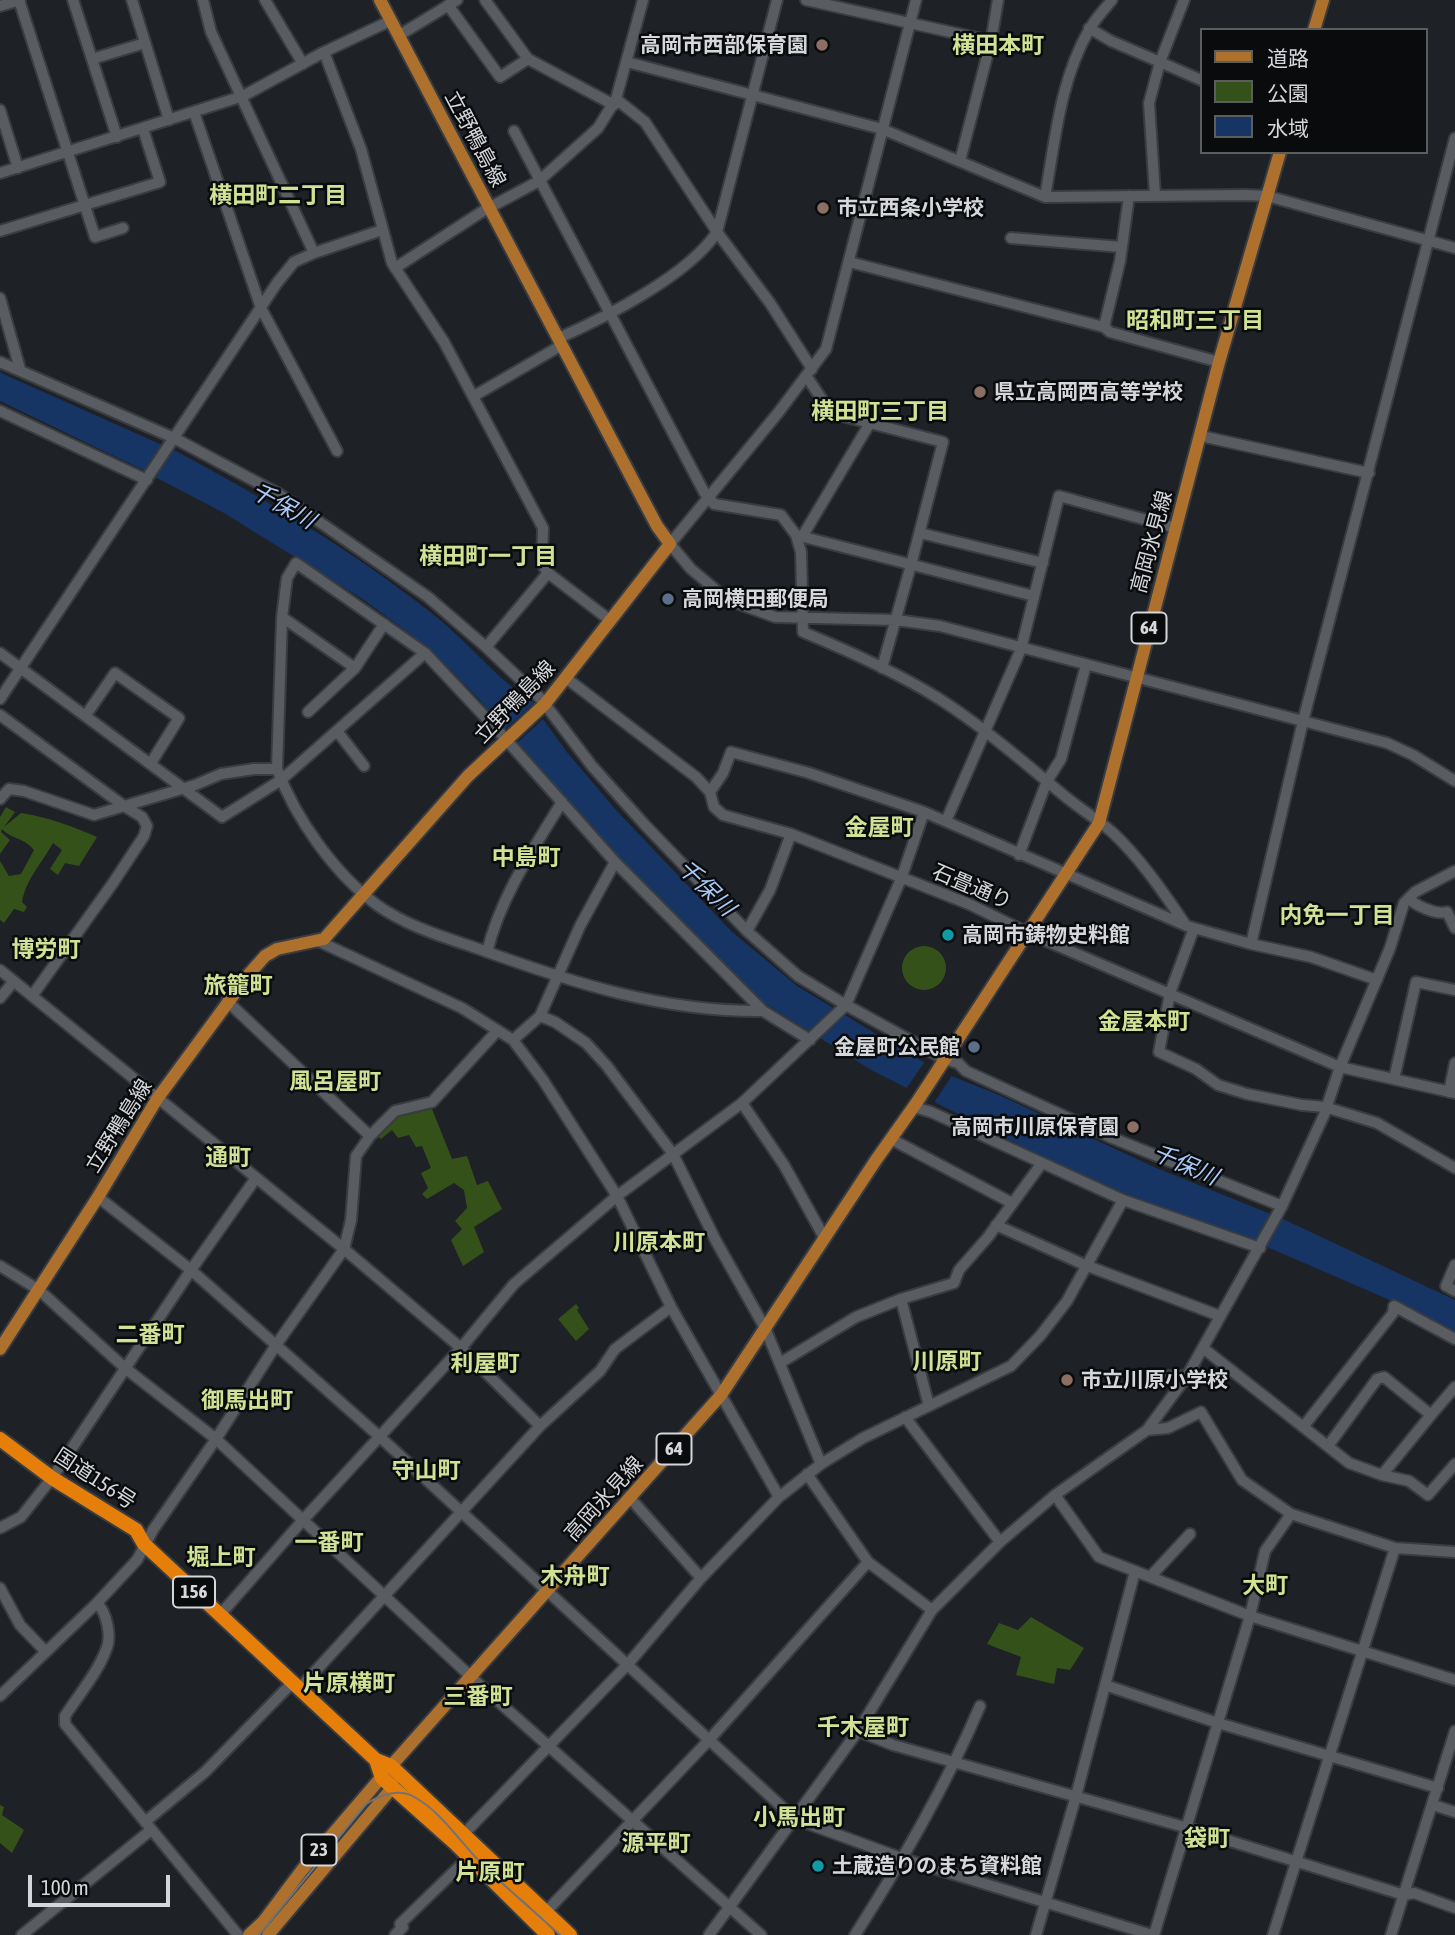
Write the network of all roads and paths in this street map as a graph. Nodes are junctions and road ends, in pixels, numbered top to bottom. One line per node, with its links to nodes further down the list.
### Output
1 (19, 0): 18 (street); 45 (street)
2 (74, 0): 28 (street)
3 (132, 0): 26 (street)
4 (203, 0): 35 (street)
5 (265, 0): 32 (street)
6 (380, 0): 20 (main road, 立野鴨島線)
7 (485, 0): 29 (street)
8 (643, 0): 30 (street)
9 (777, 0): 34 (street)
10 (806, 0): 19 (street)
11 (856, 0): 19 (street)
12 (916, 0): 21 (street)
13 (998, 0): 25 (street)
14 (1112, 0): 22 (street)
15 (1184, 0): 31 (street)
16 (1323, 0): 23 (main road)
17 (452, 3): 24 (street); 29 (street)
18 (0, 6)
19 (853, 12): 21 (street)
20 (390, 21): 24 (main road, 立野鴨島線); 27 (street)
21 (910, 24): 25 (street); 41 (street)
22 (1089, 28): 31 (street); 54 (street)
23 (1315, 28)
24 (398, 36): 56 (main road, 立野鴨島線)
25 (991, 41): 47 (street)
26 (145, 43): 28 (street); 39 (street)
27 (324, 52): 32 (street); 58 (street)
28 (92, 59): 43 (street)
29 (528, 59): 36 (street)
30 (626, 62): 34 (street); 36 (street)
31 (1160, 62): 33 (street); 51 (street)
32 (303, 64): 35 (street)
33 (1200, 80)
34 (752, 94): 41 (street); 60 (street)
35 (243, 96): 38 (street); 65 (street)
36 (615, 102): 50 (street); 60 (street)
37 (0, 110): 48 (street)
38 (194, 111): 39 (street); 69 (street)
39 (169, 120): 40 (street)
40 (144, 129): 43 (street); 55 (street)
41 (882, 130): 47 (street); 66 (street)
42 (514, 131): 50 (street)
43 (117, 137): 45 (street)
44 (1455, 138): 62 (street)
45 (66, 153): 48 (street); 55 (street)
46 (1279, 154): 53 (main road, 高岡氷見線 / 64)
47 (960, 161): 54 (street)
48 (18, 168): 49 (street)
49 (0, 173)
50 (538, 181): 56 (street); 70 (street)
51 (1156, 195): 52 (street); 53 (street)
52 (1129, 196): 54 (street); 63 (street)
53 (1267, 196): 62 (street); 74 (main road, 高岡氷見線 / 64)
54 (1045, 197)
55 (85, 205): 57 (street); 59 (street)
56 (490, 208): 67 (street); 72 (main road, 立野鴨島線)
57 (123, 228)
58 (382, 230): 65 (street); 67 (street)
59 (0, 231)
60 (717, 232): 70 (street); 76 (street)
61 (1011, 238): 63 (street)
62 (1428, 241): 64 (street); 83 (street)
63 (1122, 247): 71 (street)
64 (1455, 248)
65 (314, 253): 69 (street)
66 (849, 262): 71 (street); 76 (street)
67 (395, 268): 77 (street)
68 (0, 298): 75 (street)
69 (261, 308): 81 (street); 82 (street)
70 (609, 312): 72 (street); 85 (street)
71 (1104, 327): 74 (street)
72 (560, 342): 77 (street); 89 (main road, 立野鴨島線)
73 (0, 362): 75 (street)
74 (1219, 362): 80 (main road, 高岡氷見線 / 64)
75 (20, 369): 81 (street)
76 (810, 373): 79 (street); 85 (street)
77 (474, 396): 92 (street)
78 (0, 411): 84 (street)
79 (870, 423): 87 (street); 88 (street)
80 (1201, 436): 83 (street); 86 (main road, 高岡氷見線 / 64)
81 (172, 440): 84 (street); 99 (street)
82 (337, 451)
83 (1369, 473): 114 (street)
84 (148, 478): 105 (street)
85 (709, 498): 88 (street); 89 (street)
86 (1176, 528): 90 (street); 108 (main road, 高岡氷見線 / 64)
87 (920, 533): 90 (street); 91 (street)
88 (799, 536): 91 (street); 95 (street)
89 (670, 544): 95 (street); 97 (main road, 立野鴨島線)
90 (1043, 563): 93 (street)
91 (911, 565): 93 (street); 96 (street)
92 (548, 573): 97 (street); 99 (street)
93 (1034, 596): 100 (street)
94 (282, 617): 98 (street); 106 (street); 120 (street)
95 (804, 619): 96 (street); 104 (street)
96 (896, 620): 100 (street); 104 (street)
97 (611, 621): 107 (main road, 立野鴨島線)
98 (384, 624): 102 (street); 106 (street)
99 (486, 647): 110 (street)
100 (1021, 649): 103 (street); 116 (street)
101 (0, 653): 105 (street)
102 (425, 653): 115 (street); 117 (street)
103 (1086, 665): 108 (street); 121 (street)
104 (882, 667): 116 (street)
105 (22, 668): 109 (street); 113 (street)
106 (355, 668): 111 (street)
107 (566, 678): 110 (main road, 立野鴨島線); 124 (street, 石畳通り)
108 (1136, 678): 114 (street); 130 (main road, 高岡氷見線 / 64)
109 (0, 699)
110 (543, 705): 117 (main road, 立野鴨島線); 142 (street)
111 (309, 712)
112 (0, 715): 127 (street)
113 (86, 715): 118 (street); 118 (street)
114 (1303, 722): 122 (street); 145 (street)
115 (337, 731): 119 (street); 120 (street)
116 (986, 731): 121 (street); 129 (street)
117 (508, 739): 126 (street); 137 (main road, 立野鴨島線)
118 (152, 763): 123 (street)
119 (364, 766)
120 (279, 775): 123 (street); 123 (street); 137 (street)
121 (1047, 781): 130 (street); 132 (street)
122 (1455, 781)
123 (185, 788): 127 (street)
124 (710, 792): 128 (street); 131 (street, 石畳通り)
125 (0, 799): 127 (street)
126 (562, 802): 133 (street); 146 (street)
127 (124, 806): 153 (street)
128 (924, 812): 129 (street); 136 (street)
129 (946, 821): 132 (street)
130 (1099, 823): 135 (main road, 高岡氷見線 / 64); 140 (street)
131 (791, 834): 136 (street, 石畳通り); 142 (street)
132 (1019, 855): 135 (street)
133 (615, 862): 148 (street); 157 (street)
134 (1455, 871): 138 (street)
135 (1066, 876): 140 (street); 143 (main road, 高岡氷見線 / 64)
136 (901, 879): 143 (street, 石畳通り); 156 (street)
137 (363, 894): 144 (main road, 立野鴨島線); 146 (street)
138 (1409, 899): 139 (street); 149 (street)
139 (1451, 910): 141 (street)
140 (1190, 927): 145 (street); 152 (street)
141 (1455, 928)
142 (747, 931): 156 (street)
143 (1028, 933): 152 (street, 石畳通り); 162 (main road, 高岡氷見線 / 64)
144 (318, 942): 155 (main road, 立野鴨島線); 159 (street)
145 (1251, 944): 149 (street)
146 (487, 952): 148 (street)
147 (0, 970): 150 (street)
148 (558, 976): 157 (street); 158 (street)
149 (1377, 980): 164 (street)
150 (14, 981): 153 (street); 154 (street)
151 (1455, 990): 165 (street)
152 (1170, 993): 164 (street, 石畳通り); 170 (street)
153 (32, 996): 167 (street)
154 (0, 998)
155 (227, 1001): 167 (main road, 立野鴨島線); 171 (street)
156 (844, 1007): 160 (street); 162 (street)
157 (763, 1011): 160 (street)
158 (540, 1016): 161 (street); 173 (street)
159 (497, 1031): 161 (street); 171 (street)
160 (812, 1039): 168 (street)
161 (513, 1040): 177 (street)
162 (942, 1063): 169 (main road, 64); 181 (street)
163 (1455, 1063): 166 (street)
164 (1340, 1067): 165 (street, 石畳通り); 170 (street)
165 (1394, 1079): 166 (street, 石畳通り)
166 (1452, 1092)
167 (158, 1099): 176 (street); 178 (main road, 立野鴨島線)
168 (742, 1103): 173 (street); 183 (street)
169 (916, 1104): 172 (main road, 高岡氷見線 / 64); 174 (street)
170 (1325, 1107): 175 (street); 181 (street)
171 (370, 1136): 185 (street)
172 (891, 1139): 180 (street); 183 (main road, 高岡氷見線 / 64)
173 (673, 1154): 177 (street); 195 (street)
174 (1042, 1163): 179 (street); 180 (street)
175 (1455, 1168)
176 (256, 1178): 185 (street); 189 (street)
177 (617, 1196): 193 (street); 198 (street)
178 (98, 1197): 189 (street); 190 (main road, 立野鴨島線)
179 (1123, 1200): 184 (street); 186 (street)
180 (1012, 1203): 182 (street)
181 (1280, 1208): 184 (street)
182 (996, 1225): 186 (street); 192 (street)
183 (825, 1239): 195 (main road, 高岡氷見線 / 64)
184 (1260, 1248): 194 (street)
185 (344, 1249): 197 (street); 198 (street)
186 (1085, 1265): 194 (street); 207 (street)
187 (1455, 1265): 191 (street)
188 (0, 1266): 190 (street)
189 (191, 1269): 197 (street); 202 (street)
190 (39, 1290): 200 (main road, 立野鴨島線); 202 (street)
191 (1455, 1291)
192 (901, 1299): 201 (street); 207 (street)
193 (671, 1307): 206 (street); 210 (street)
194 (1220, 1316): 199 (street)
195 (765, 1328): 201 (street); 206 (main road, 高岡氷見線 / 64)
196 (1455, 1339): 211 (street)
197 (276, 1345): 213 (street); 215 (street)
198 (461, 1348): 210 (street); 213 (street)
199 (1203, 1348): 204 (street); 211 (street)
200 (0, 1349)
201 (780, 1363): 217 (street)
202 (125, 1368): 215 (street); 221 (street)
203 (1161, 1376): 204 (street)
204 (1187, 1376): 212 (street)
205 (1455, 1387): 208 (street)
206 (721, 1395): 223 (street); 224 (main road, 高岡氷見線 / 64)
207 (929, 1406): 209 (street)
208 (1431, 1415): 216 (street); 220 (street)
209 (905, 1417): 217 (street); 230 (street)
210 (540, 1426): 225 (street)
211 (1303, 1426): 216 (street)
212 (1147, 1430): 222 (street); 226 (street)
213 (380, 1437): 225 (street); 227 (street)
214 (0, 1439): 221 (highway, 国道156号 / 156)
215 (216, 1439): 227 (street); 231 (street)
216 (1328, 1446): 220 (street)
217 (821, 1464): 219 (street)
218 (1455, 1464): 220 (street)
219 (807, 1474): 223 (street); 234 (street)
220 (1382, 1475)
221 (52, 1478): 228 (street); 231 (highway, 国道156号 / 156)
222 (1055, 1495): 230 (street); 235 (street)
223 (779, 1497): 237 (street)
224 (631, 1499): 237 (street); 239 (main road, 高岡氷見線 / 64)
225 (462, 1512): 239 (street); 240 (street)
226 (1291, 1514): 232 (street); 244 (street)
227 (303, 1520): 240 (street); 243 (street)
228 (0, 1528)
229 (1191, 1534): 236 (street)
230 (1000, 1542): 242 (street)
231 (144, 1544): 241 (street); 243 (highway, 国道156号 / 156)
232 (1395, 1548): 233 (street); 245 (street)
233 (1455, 1552)
234 (868, 1562): 242 (street); 257 (street)
235 (1135, 1571): 236 (street); 250 (street)
236 (1150, 1577): 244 (street)
237 (701, 1578): 247 (street)
238 (0, 1588): 246 (street)
239 (547, 1591): 247 (street); 248 (main road, 高岡氷見線 / 64)
240 (384, 1596): 248 (street); 251 (street)
241 (97, 1603): 246 (street); 268 (street)
242 (932, 1610): 255 (street)
243 (219, 1616): 251 (highway, 国道156号 / 156)
244 (1250, 1616): 245 (street); 254 (street)
245 (1362, 1650): 249 (street); 259 (street)
246 (46, 1652): 252 (street)
247 (628, 1664): 257 (street); 258 (street)
248 (472, 1678): 258 (street); 261 (main road, 高岡氷見線 / 64)
249 (1455, 1680)
250 (1105, 1685): 254 (street); 263 (street)
251 (295, 1686): 261 (highway, 国道156号 / 156); 268 (street)
252 (0, 1696)
253 (980, 1706): 260 (street)
254 (1218, 1723): 259 (street); 269 (street)
255 (858, 1731): 260 (street); 266 (street)
256 (1455, 1731): 262 (street)
257 (709, 1740): 266 (street); 267 (street)
258 (549, 1746): 267 (street); 270 (street)
259 (1330, 1755): 262 (street); 273 (street)
260 (956, 1761): 263 (street); 272 (street)
261 (389, 1777): 270 (highway, 国道156号 / 156); 270 (highway, 国道156号 / 156); 282 (main road, 23); 283 (main road, 23)
262 (1437, 1788): 264 (street)
263 (1076, 1796): 269 (street); 275 (street)
264 (1433, 1805): 265 (street); 274 (street)
265 (1455, 1812)
266 (795, 1819): 272 (street); 276 (street)
267 (632, 1820): 276 (street); 278 (street)
268 (148, 1826): 280 (street); 281 (street)
269 (1188, 1828): 273 (street); 291 (street)
270 (459, 1839): 271 (highway, 国道156号 / 156); 278 (highway, 国道156号 / 156)
271 (469, 1857): 279 (highway, 国道156号 / 156); 284 (street)
272 (904, 1858): 275 (street); 289 (street)
273 (1297, 1862): 274 (street); 292 (street)
274 (1404, 1895): 277 (street); 293 (street)
275 (1044, 1902): 290 (street); 291 (street)
276 (731, 1908): 287 (street); 288 (street)
277 (1455, 1908)
278 (547, 1912): 279 (street); 286 (highway, 国道156号 / 156)
279 (536, 1923): 285 (highway, 国道156号 / 156)
280 (22, 1935)
281 (238, 1935)
282 (249, 1935)
283 (268, 1935)
284 (395, 1935)
285 (548, 1935)
286 (570, 1935)
287 (709, 1935)
288 (761, 1935)
289 (855, 1935)
290 (1036, 1935)
291 (1153, 1935)
292 (1273, 1935)
293 (1391, 1935)

